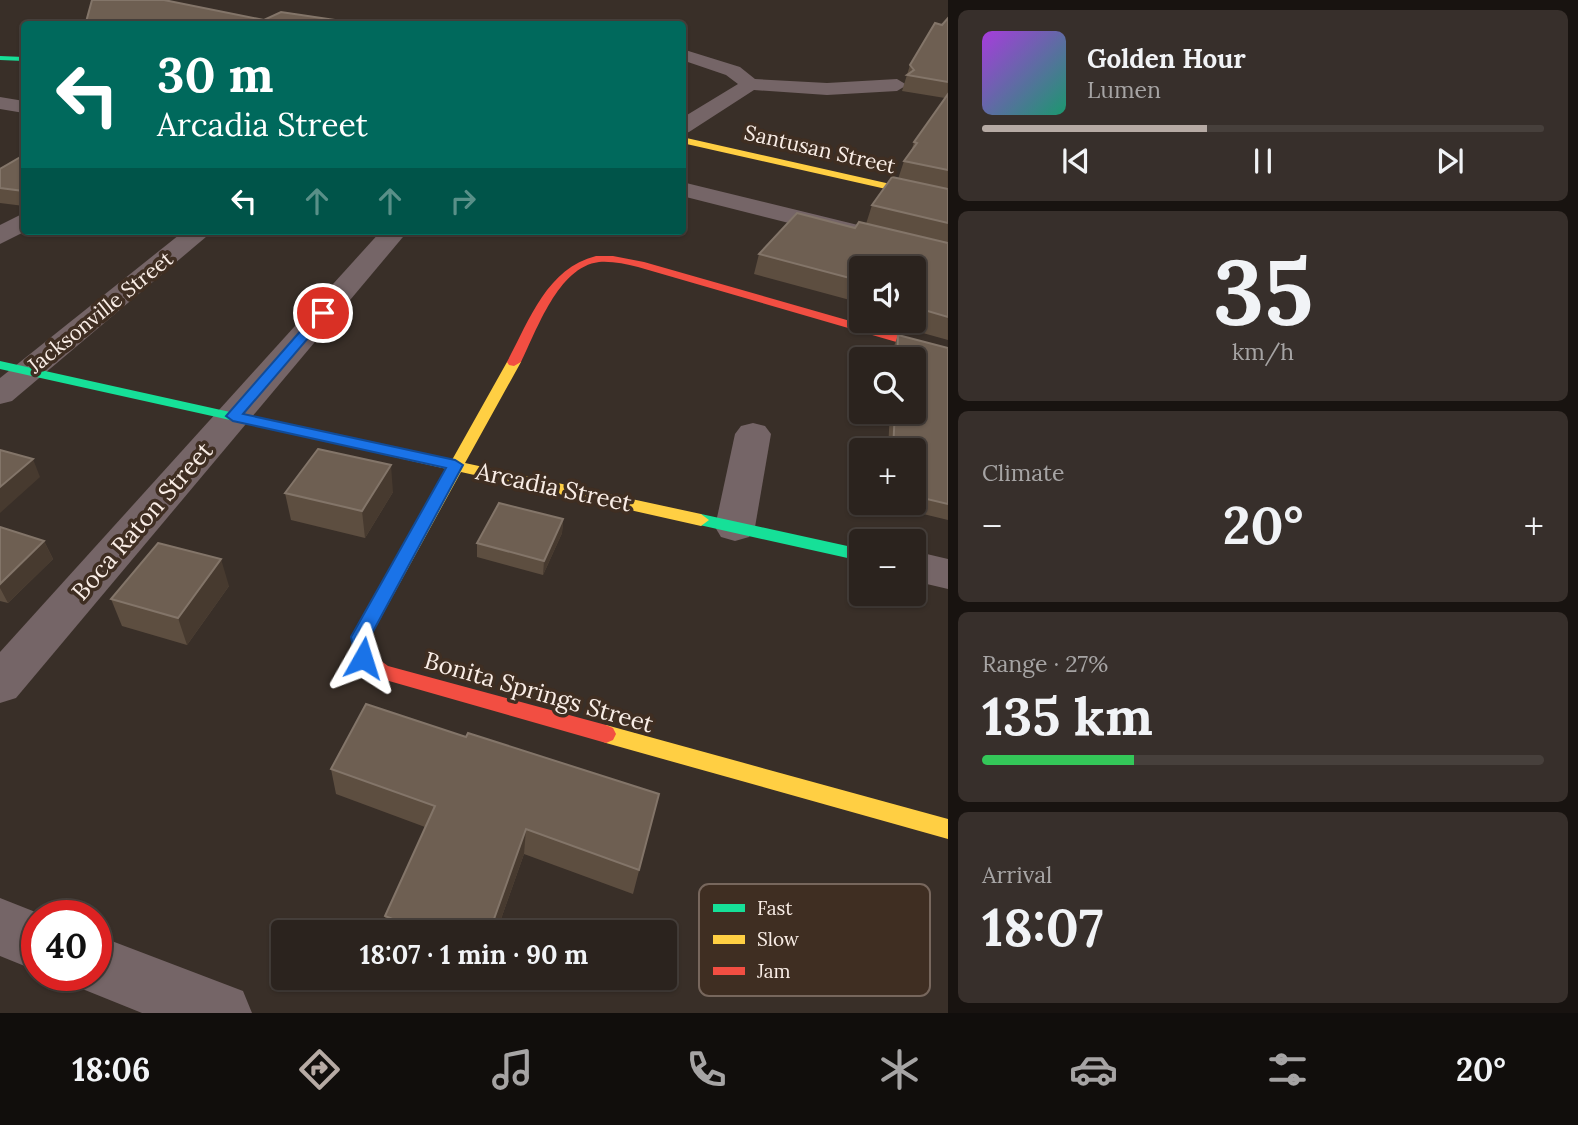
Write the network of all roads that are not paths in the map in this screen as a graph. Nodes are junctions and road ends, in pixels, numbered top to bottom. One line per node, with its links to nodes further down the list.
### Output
1 (686, 55): 4 (street)
2 (0, 58): 3 (street)
3 (21, 59)
4 (750, 84): 5 (street); 8 (street)
5 (897, 85)
6 (0, 103): 7 (street)
7 (21, 106)
8 (686, 125)
9 (686, 141): 11 (street, Santusan Street)
10 (686, 190): 16 (street)
11 (948, 200)
12 (21, 222): 15 (street)
13 (195, 235): 18 (street, Jacksonville Street)
14 (391, 235): 20 (street, Boca Raton Street)
15 (0, 236)
16 (948, 255)
17 (948, 353): 22 (street, Bonita Springs Street)
18 (14, 368): 19 (street, Jacksonville Street); 20 (street, Arcadia Street)
19 (0, 394)
20 (233, 416): 22 (street, Arcadia Street); 27 (street, Boca Raton Street)
21 (753, 434): 23 (street)
22 (455, 465): 23 (street, Arcadia Street); 28 (street, Bonita Springs Street)
23 (735, 527): 24 (street, Arcadia Street)
24 (849, 552)
25 (926, 569): 26 (street)
26 (948, 574)
27 (0, 684)
28 (948, 829)
29 (0, 927): 30 (street)
30 (21, 936)
31 (112, 971): 32 (street)
32 (221, 1013)

